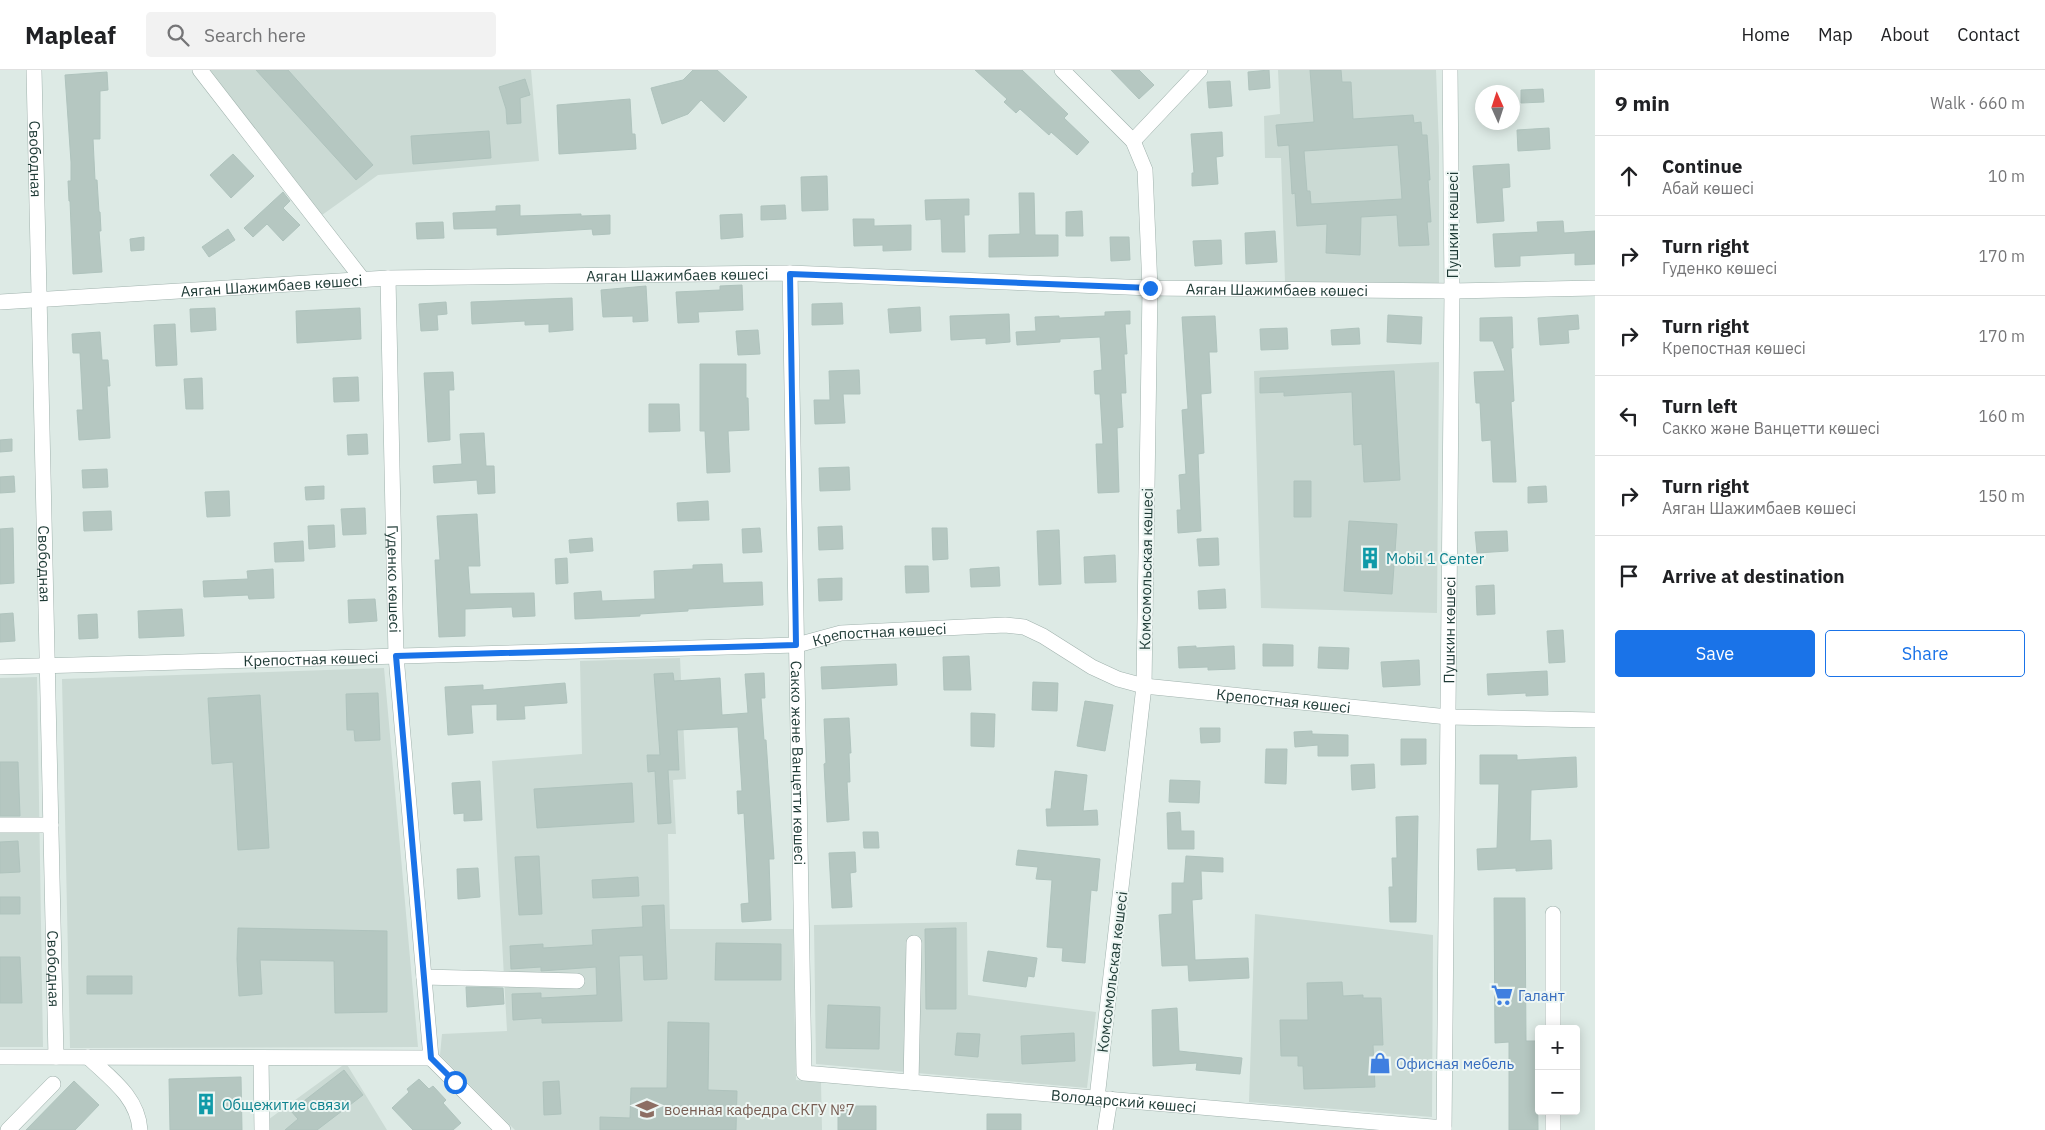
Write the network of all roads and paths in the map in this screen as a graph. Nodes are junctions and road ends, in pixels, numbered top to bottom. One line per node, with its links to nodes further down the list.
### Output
1 (34, 70): 13 (street, Свободная)
2 (200, 70): 9 (street)
3 (1062, 70): 6 (street, Комсомольская көшесі)
4 (1200, 70): 6 (street)
5 (1450, 70): 12 (street, Пушкин көшесі)
6 (1133, 141): 10 (street, Комсомольская көшесі)
7 (790, 274): 8 (street, Аяган Шажимбаев көшесі); 10 (street, Аяган Шажимбаев көшесі); 15 (street, Сакко және Ванцетти көшесі)
8 (388, 278): 9 (street, Аяган Шажимбаев көшесі); 16 (street, Гуденко көшесі)
9 (363, 280): 13 (street, Аяган Шажимбаев көшесі)
10 (1150, 288): 12 (street, Аяган Шажимбаев көшесі); 19 (street, Комсомольская көшесі)
11 (1595, 288): 12 (street, Аяган Шажимбаев көшесі)
12 (1452, 291): 20 (street, Пушкин көшесі)
13 (40, 300): 14 (street, Аяган Шажимбаев көшесі); 17 (street, Свободная)
14 (0, 302)
15 (796, 645): 16 (street, Крепостная көшесі); 19 (street, Крепостная көшесі); 34 (street, Сакко және Ванцетти көшесі)
16 (396, 656): 17 (street, Крепостная көшесі); 26 (street, Гуденко көшесі)
17 (48, 665): 18 (street, Крепостная көшесі); 23 (street, Свободная)
18 (0, 666)
19 (1144, 686): 20 (street, Крепостная көшесі); 37 (street, Комсомольская көшесі)
20 (1448, 717): 21 (street, Крепостная көшесі); 39 (street, Пушкин көшесі)
21 (1595, 720)
22 (0, 825): 23 (street)
23 (51, 825): 30 (street, Свободная)
24 (1553, 914): 28 (street)
25 (914, 943): 35 (street)
26 (424, 976): 27 (street); 33 (street, Гуденко көшесі)
27 (577, 981)
28 (1553, 1025)
29 (0, 1057): 30 (street)
30 (56, 1057): 31 (street)
31 (88, 1057): 32 (street); 41 (street)
32 (261, 1058): 33 (street); 42 (street)
33 (431, 1058): 43 (street)
34 (804, 1073): 35 (street, Володарский көшесі)
35 (911, 1082): 37 (street, Володарский көшесі)
36 (53, 1084): 40 (street)
37 (1104, 1098): 39 (street, Володарский көшесі); 44 (street, Комсомольская көшесі)
38 (1553, 1115): 45 (street)
39 (1444, 1129)
40 (8, 1130)
41 (140, 1130)
42 (262, 1130)
43 (503, 1130)
44 (1106, 1130)
45 (1553, 1130)

